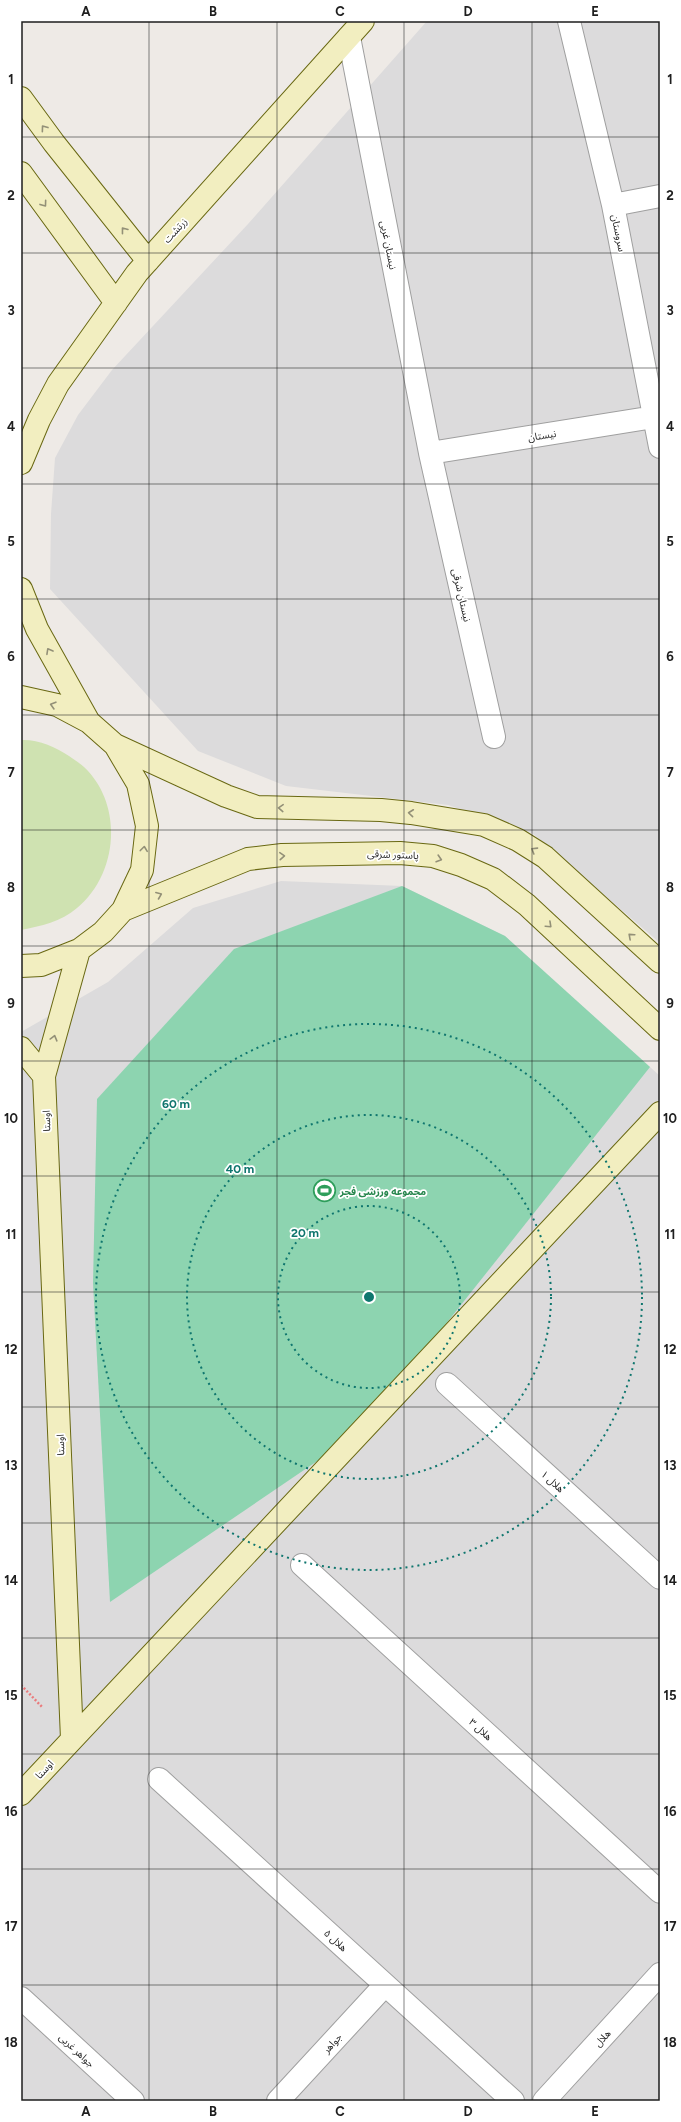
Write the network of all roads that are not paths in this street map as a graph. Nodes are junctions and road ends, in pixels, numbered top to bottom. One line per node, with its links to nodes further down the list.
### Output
1 (569, 21): 6 (street, سروستان)
2 (356, 29): 7 (main road, زرتشت); 11 (street, نیستان غربی)
3 (21, 98): 7 (main road, one-way to 3)
4 (21, 172): 8 (main road, one-way to 8)
5 (660, 196): 6 (street)
6 (613, 205): 9 (street, سروستان)
7 (148, 261): 8 (main road, زرتشت)
8 (116, 302): 12 (main road, زرتشت)
9 (654, 417): 10 (street, سروستان); 11 (street, نیستان)
10 (660, 447)
11 (430, 453): 16 (street, نیستان شرقی)
12 (21, 463)
13 (21, 589): 15 (main road, one-way to 13)
14 (21, 697): 15 (main road, one-way to 14)
15 (89, 722): 17 (main road)
16 (494, 737)
17 (115, 745): 18 (main road, one-way to 17); 20 (main road, one-way to 17)
18 (123, 910): 19 (main road); 22 (main road, پاستور شرقی, one-way to 22)
19 (79, 950): 21 (main road); 24 (main road, اوستا, one-way to 19)
20 (660, 962)
21 (21, 966)
22 (660, 1029)
23 (21, 1048): 24 (main road)
24 (44, 1076): 29 (main road, اوستا)
25 (660, 1113): 29 (main road)
26 (447, 1384): 28 (street, هلال ۱)
27 (302, 1566): 32 (street, هلال ۳)
28 (660, 1578)
29 (72, 1739): 31 (main road, اوستا)
30 (159, 1779): 34 (street, هلال ۵)
31 (21, 1794)
32 (660, 1892)
33 (660, 1974): 39 (street, هلال)
34 (385, 1984): 37 (street, جواهر); 38 (street, هلال ۵)
35 (21, 1998): 36 (street, جواهر غربی)
36 (133, 2101)
37 (278, 2101)
38 (513, 2101)
39 (544, 2101)

